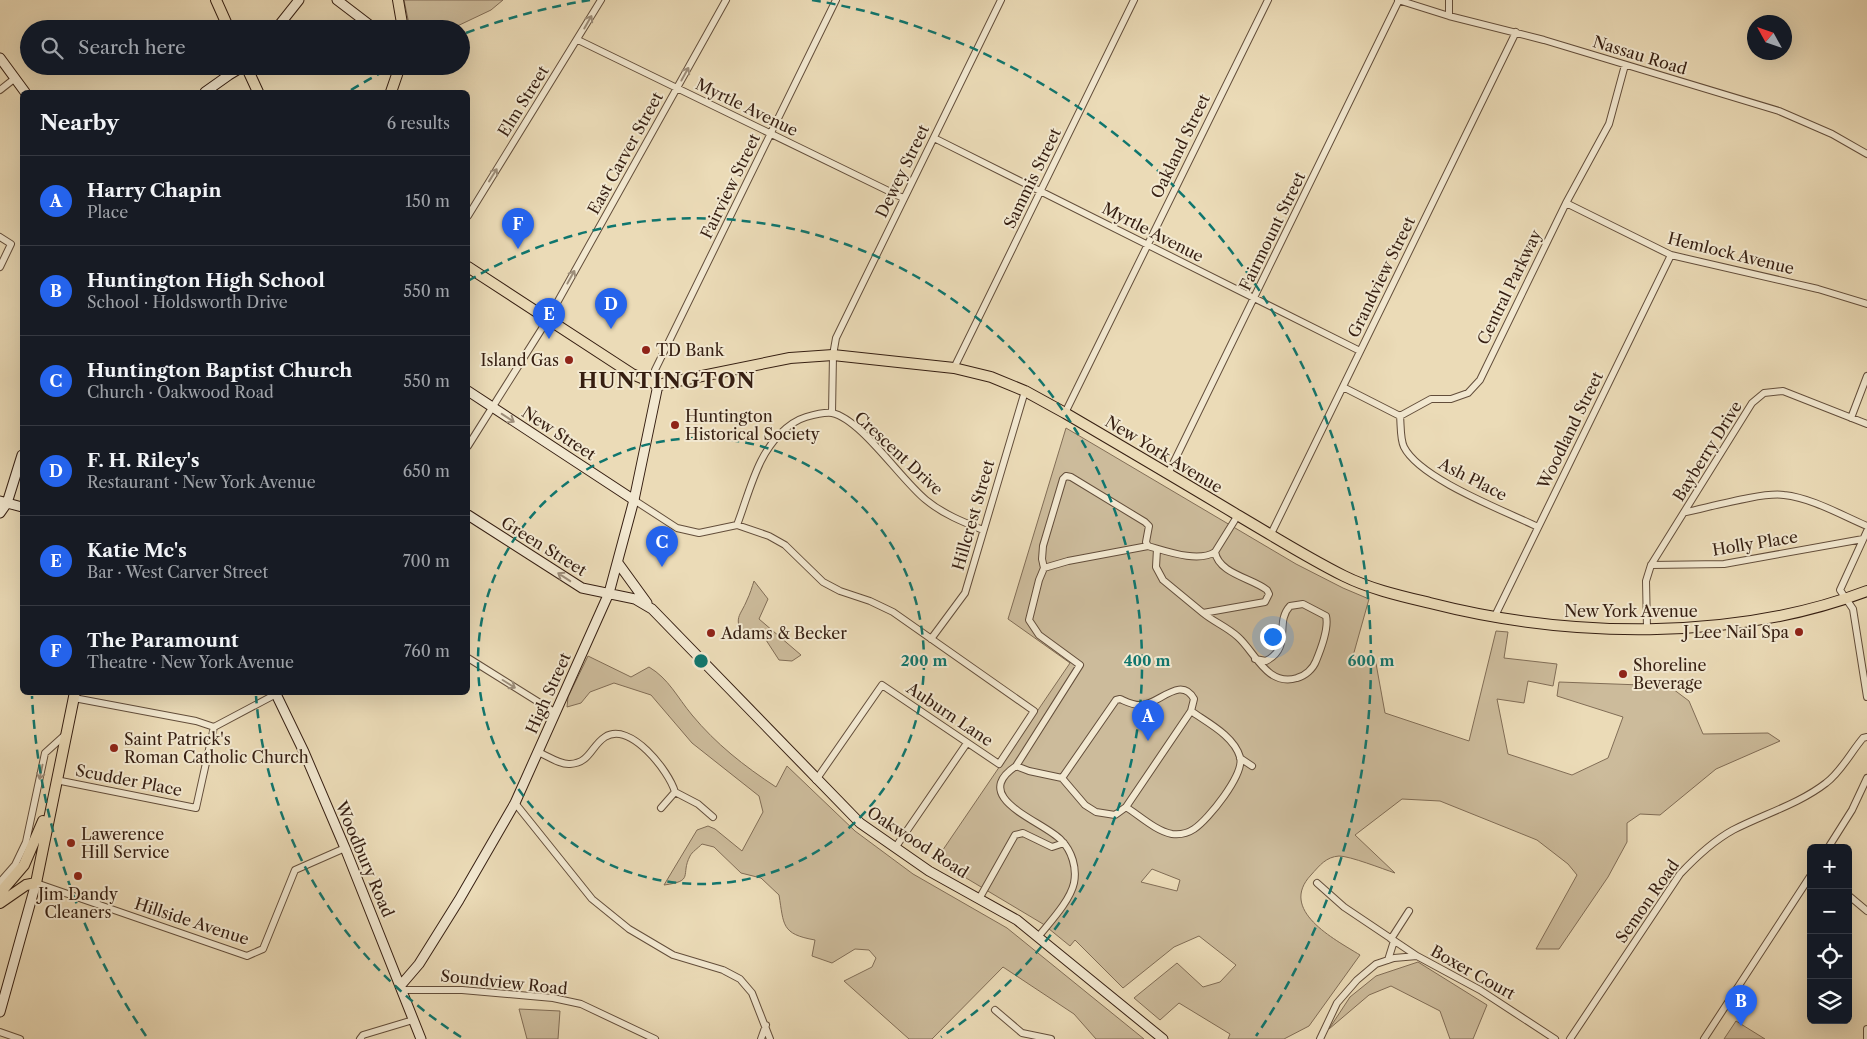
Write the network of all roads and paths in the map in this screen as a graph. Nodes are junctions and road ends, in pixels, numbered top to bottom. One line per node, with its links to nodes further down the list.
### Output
1 (216, 0): 14 (main road)
2 (299, 0): 15 (main road)
3 (337, 0): 16 (main road)
4 (398, 0): 17 (main road)
5 (601, 0): 19 (street, Elm Street, one-way to 5)
6 (726, 0): 26 (street, East Carver Street, one-way to 6)
7 (836, 0): 32 (street, Fairview Street)
8 (1001, 0): 33 (street, Dewey Street)
9 (1134, 0): 35 (street, Sammis Street)
10 (1268, 0): 40 (street, Oakland Street)
11 (1399, 0): 13 (street, Nassau Road); 44 (street, Fairmount Street)
12 (1449, 0): 13 (street)
13 (1450, 16): 18 (street, Nassau Road)
14 (225, 20)
15 (283, 20)
16 (363, 20)
17 (401, 20)
18 (1516, 32): 21 (street, Nassau Road); 47 (street, Grandview Street)
19 (578, 40): 26 (street, Myrtle Avenue); 38 (street, Elm Street, one-way to 19)
20 (0, 58): 25 (main road)
21 (1625, 65): 34 (street, Nassau Road); 37 (street, Central Parkway)
22 (228, 75): 29 (main road)
23 (250, 75): 30 (main road)
24 (397, 75): 31 (main road)
25 (14, 79): 27 (street); 28 (main road)
26 (677, 88): 32 (street, Myrtle Avenue); 46 (street, East Carver Street, one-way to 26)
27 (0, 90)
28 (24, 90)
29 (208, 90)
30 (257, 90)
31 (392, 90)
32 (771, 134): 36 (street, Myrtle Avenue); 51 (street, Fairview Street)
33 (934, 138): 35 (street, Myrtle Avenue); 36 (street, Dewey Street)
34 (1867, 154)
35 (1041, 191): 40 (street, Myrtle Avenue); 49 (street, Sammis Street)
36 (903, 198): 48 (street, Dewey Street)
37 (1566, 203): 41 (street, Hemlock Avenue); 58 (street, Central Parkway)
38 (470, 213)
39 (0, 237): 42 (street)
40 (1148, 244): 44 (street, Myrtle Avenue); 57 (street, Oakland Street)
41 (1671, 255): 45 (street, Hemlock Avenue); 73 (street, Woodland Street)
42 (0, 267)
43 (470, 268): 46 (main road)
44 (1254, 298): 47 (street, Myrtle Avenue); 63 (street, Fairmount Street)
45 (1867, 304)
46 (548, 319): 51 (main road); 55 (street, East Carver Street)
47 (1360, 351): 52 (street, Grandview Street)
48 (833, 355): 49 (main road, New York Avenue); 51 (main road, New York Avenue); 56 (street, Dewey Street)
49 (954, 368): 53 (main road, New York Avenue)
50 (1867, 376): 59 (street)
51 (658, 385): 64 (main road, High Street)
52 (1343, 387): 58 (street); 76 (street, Grandview Street)
53 (1024, 391): 57 (main road, New York Avenue); 74 (street, Hillcrest Street)
54 (470, 393): 55 (main road, New Street)
55 (491, 407): 61 (street, East Carver Street); 64 (main road, New Street, one-way to 64)
56 (832, 413): 71 (street, Crescent Drive); 74 (street, Crescent Drive)
57 (1065, 413): 63 (main road, New York Avenue)
58 (1400, 416): 73 (street, Ash Place)
59 (1851, 418): 60 (street, Bayberry Drive); 67 (street, Bayberry Drive)
60 (1867, 424)
61 (470, 443)
62 (20, 460): 65 (main road)
63 (1168, 474): 69 (main road, New York Avenue)
64 (634, 500): 71 (street); 81 (main road, High Street)
65 (3, 502): 66 (main road); 68 (main road)
66 (20, 506)
67 (1686, 512): 72 (street); 82 (street, Bayberry Drive)
68 (0, 513)
69 (1238, 515): 76 (main road, New York Avenue); 80 (street)
70 (470, 516): 85 (main road, Green Street, one-way to 70)
71 (737, 525): 91 (street)
72 (1867, 526)
73 (1538, 527): 89 (street, Woodland Street)
74 (983, 530): 91 (street, Hillcrest Street)
75 (1867, 531): 77 (street)
76 (1271, 534): 89 (main road, New York Avenue)
77 (1863, 539): 82 (street, Holly Place); 86 (street)
78 (1148, 546): 79 (street); 83 (street); 83 (street)
79 (1157, 548): 80 (street); 88 (street)
80 (1215, 552): 88 (street)
81 (618, 562): 85 (main road, High Street); 87 (main road)
82 (1651, 565): 90 (street, Bayberry Drive)
83 (1044, 568): 106 (street)
84 (1867, 591): 86 (main road, New York Avenue)
85 (609, 593): 87 (main road, Oakwood Road); 99 (main road, High Street)
86 (1845, 600): 90 (main road, New York Avenue); 97 (street)
87 (652, 609): 111 (main road, Oakwood Road)
88 (1203, 613): 93 (street)
89 (1494, 618): 90 (main road, New York Avenue)
90 (1647, 628)
91 (931, 639): 103 (street, Auburn Lane)
92 (470, 659): 99 (street, one-way to 99)
93 (1255, 659): 93 (street)
94 (74, 695): 100 (street); 101 (main road)
95 (273, 695): 100 (street)
96 (278, 695): 120 (main road, Woodbury Road)
97 (1867, 697)
98 (1191, 711): 105 (street); 108 (street); 115 (street)
99 (556, 713): 104 (main road, High Street)
100 (214, 727): 110 (street, Scudder Place)
101 (66, 734): 110 (main road); 123 (street, one-way to 123)
102 (1867, 737): 154 (street, Semon Road)
103 (967, 743): 111 (street, Auburn Lane); 121 (street)
104 (538, 752): 112 (street); 114 (main road, High Street)
105 (1240, 758): 107 (street); 115 (street)
106 (1016, 766): 108 (street); 118 (street)
107 (1252, 766)
108 (1062, 778): 115 (street)
109 (1867, 778): 119 (street)
110 (56, 780): 113 (main road)
111 (816, 780): 121 (main road, Oakwood Road)
112 (675, 792): 116 (street); 117 (street)
113 (53, 794): 124 (main road); 126 (main road)
114 (515, 804): 136 (main road, High Street); 140 (street)
115 (1126, 807)
116 (661, 808)
117 (713, 817)
118 (1064, 843): 127 (street); 132 (street)
119 (1831, 844)
120 (345, 848): 124 (street, Hillside Avenue); 136 (main road, Woodbury Road)
121 (895, 848): 127 (main road, Oakwood Road)
122 (1807, 881): 155 (street)
123 (0, 882)
124 (36, 883): 129 (main road); 138 (main road)
125 (1317, 883): 133 (street)
126 (0, 893)
127 (979, 898): 132 (main road, Oakwood Road)
128 (1852, 898): 131 (street)
129 (0, 903)
130 (1409, 911): 133 (street)
131 (1867, 911)
132 (1038, 937): 151 (main road, Oakwood Road)
133 (1392, 940): 134 (street); 135 (street)
134 (1416, 956): 135 (street, Boxer Court); 153 (street, Boxer Court)
135 (1388, 960): 152 (street, Boxer Court)
136 (402, 987): 139 (main road, Woodbury Road); 147 (street, Soundview Road)
137 (995, 1010): 143 (street)
138 (0, 1012)
139 (413, 1020): 145 (street); 146 (main road, Woodbury Road)
140 (766, 1025): 148 (street); 149 (street)
141 (1867, 1029): 156 (street)
142 (0, 1032): 144 (street)
143 (1035, 1038): 150 (street)
144 (20, 1039)
145 (360, 1039)
146 (421, 1039)
147 (655, 1039)
148 (761, 1039)
149 (770, 1039)
150 (1051, 1039)
151 (1163, 1039)
152 (1320, 1039)
153 (1555, 1039)
154 (1570, 1039)
155 (1704, 1039)
156 (1866, 1039)

